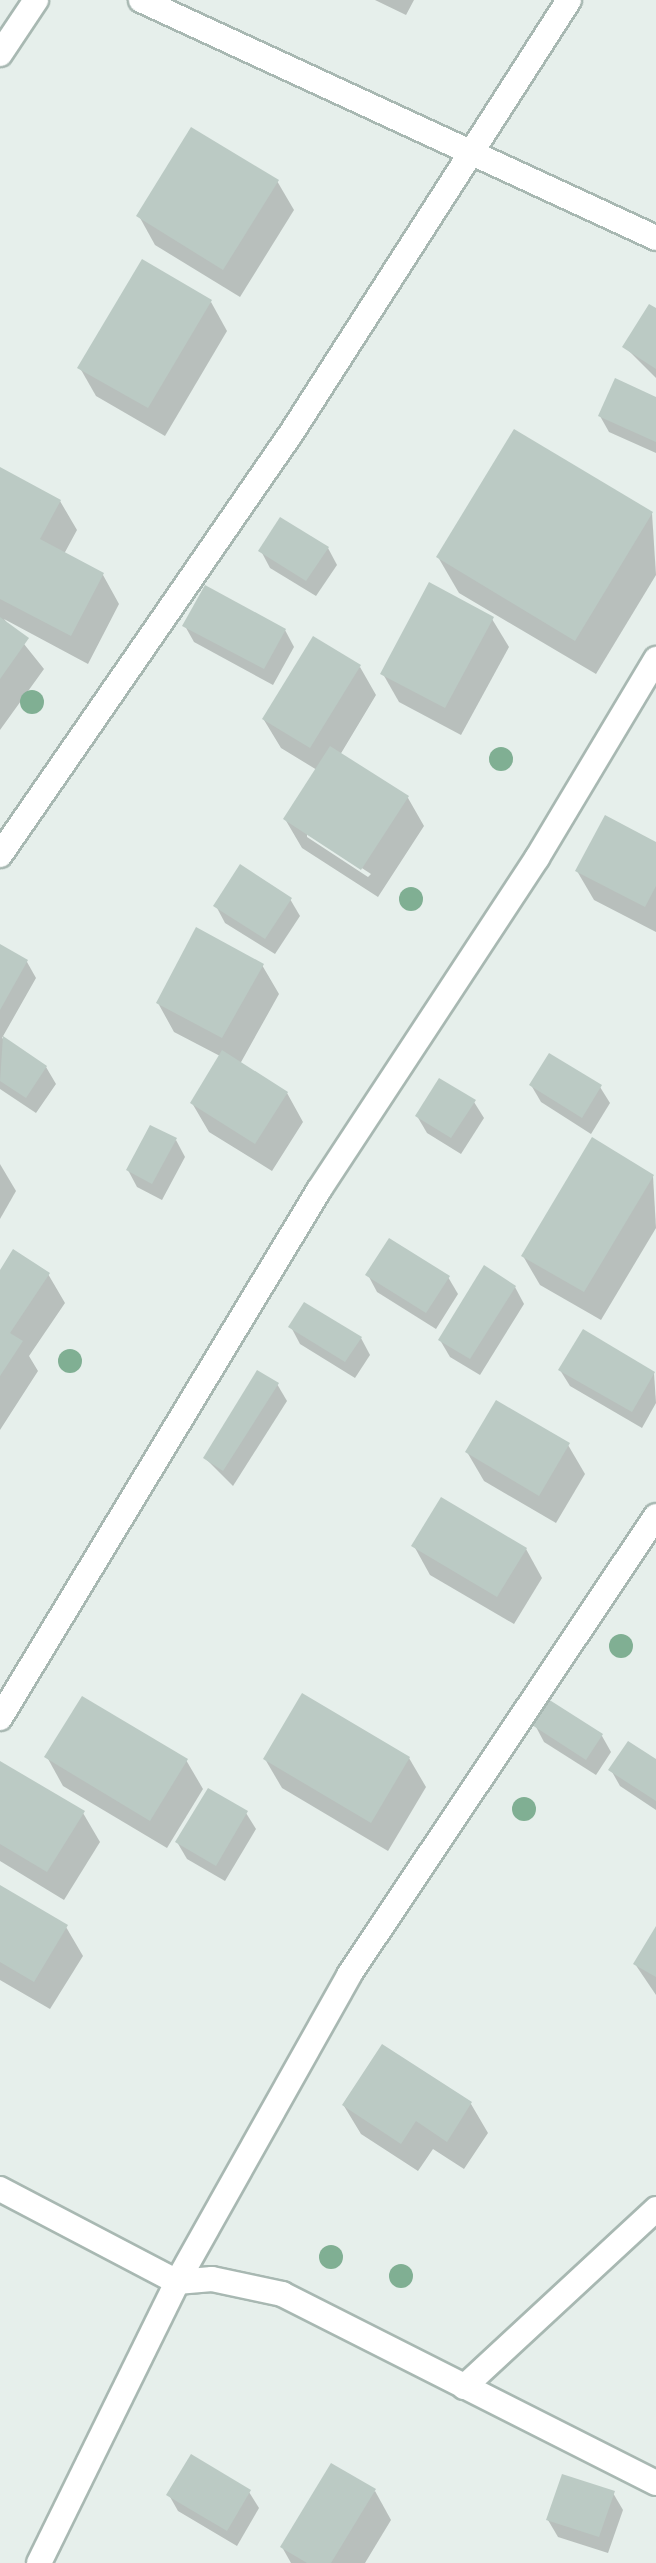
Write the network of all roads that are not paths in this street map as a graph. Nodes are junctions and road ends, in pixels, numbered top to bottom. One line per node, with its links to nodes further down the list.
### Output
1 (36, 0): 4 (street)
2 (141, 0): 5 (street)
3 (569, 0): 5 (street)
4 (0, 54)
5 (464, 154): 6 (street); 8 (street)
6 (656, 238)
7 (656, 659): 10 (street)
8 (0, 855)
9 (656, 1516): 13 (street)
10 (0, 1718)
11 (0, 2189): 13 (street)
12 (656, 2209): 14 (street)
13 (177, 2282): 14 (street); 16 (street)
14 (464, 2387): 15 (street)
15 (656, 2483)
16 (39, 2563)

